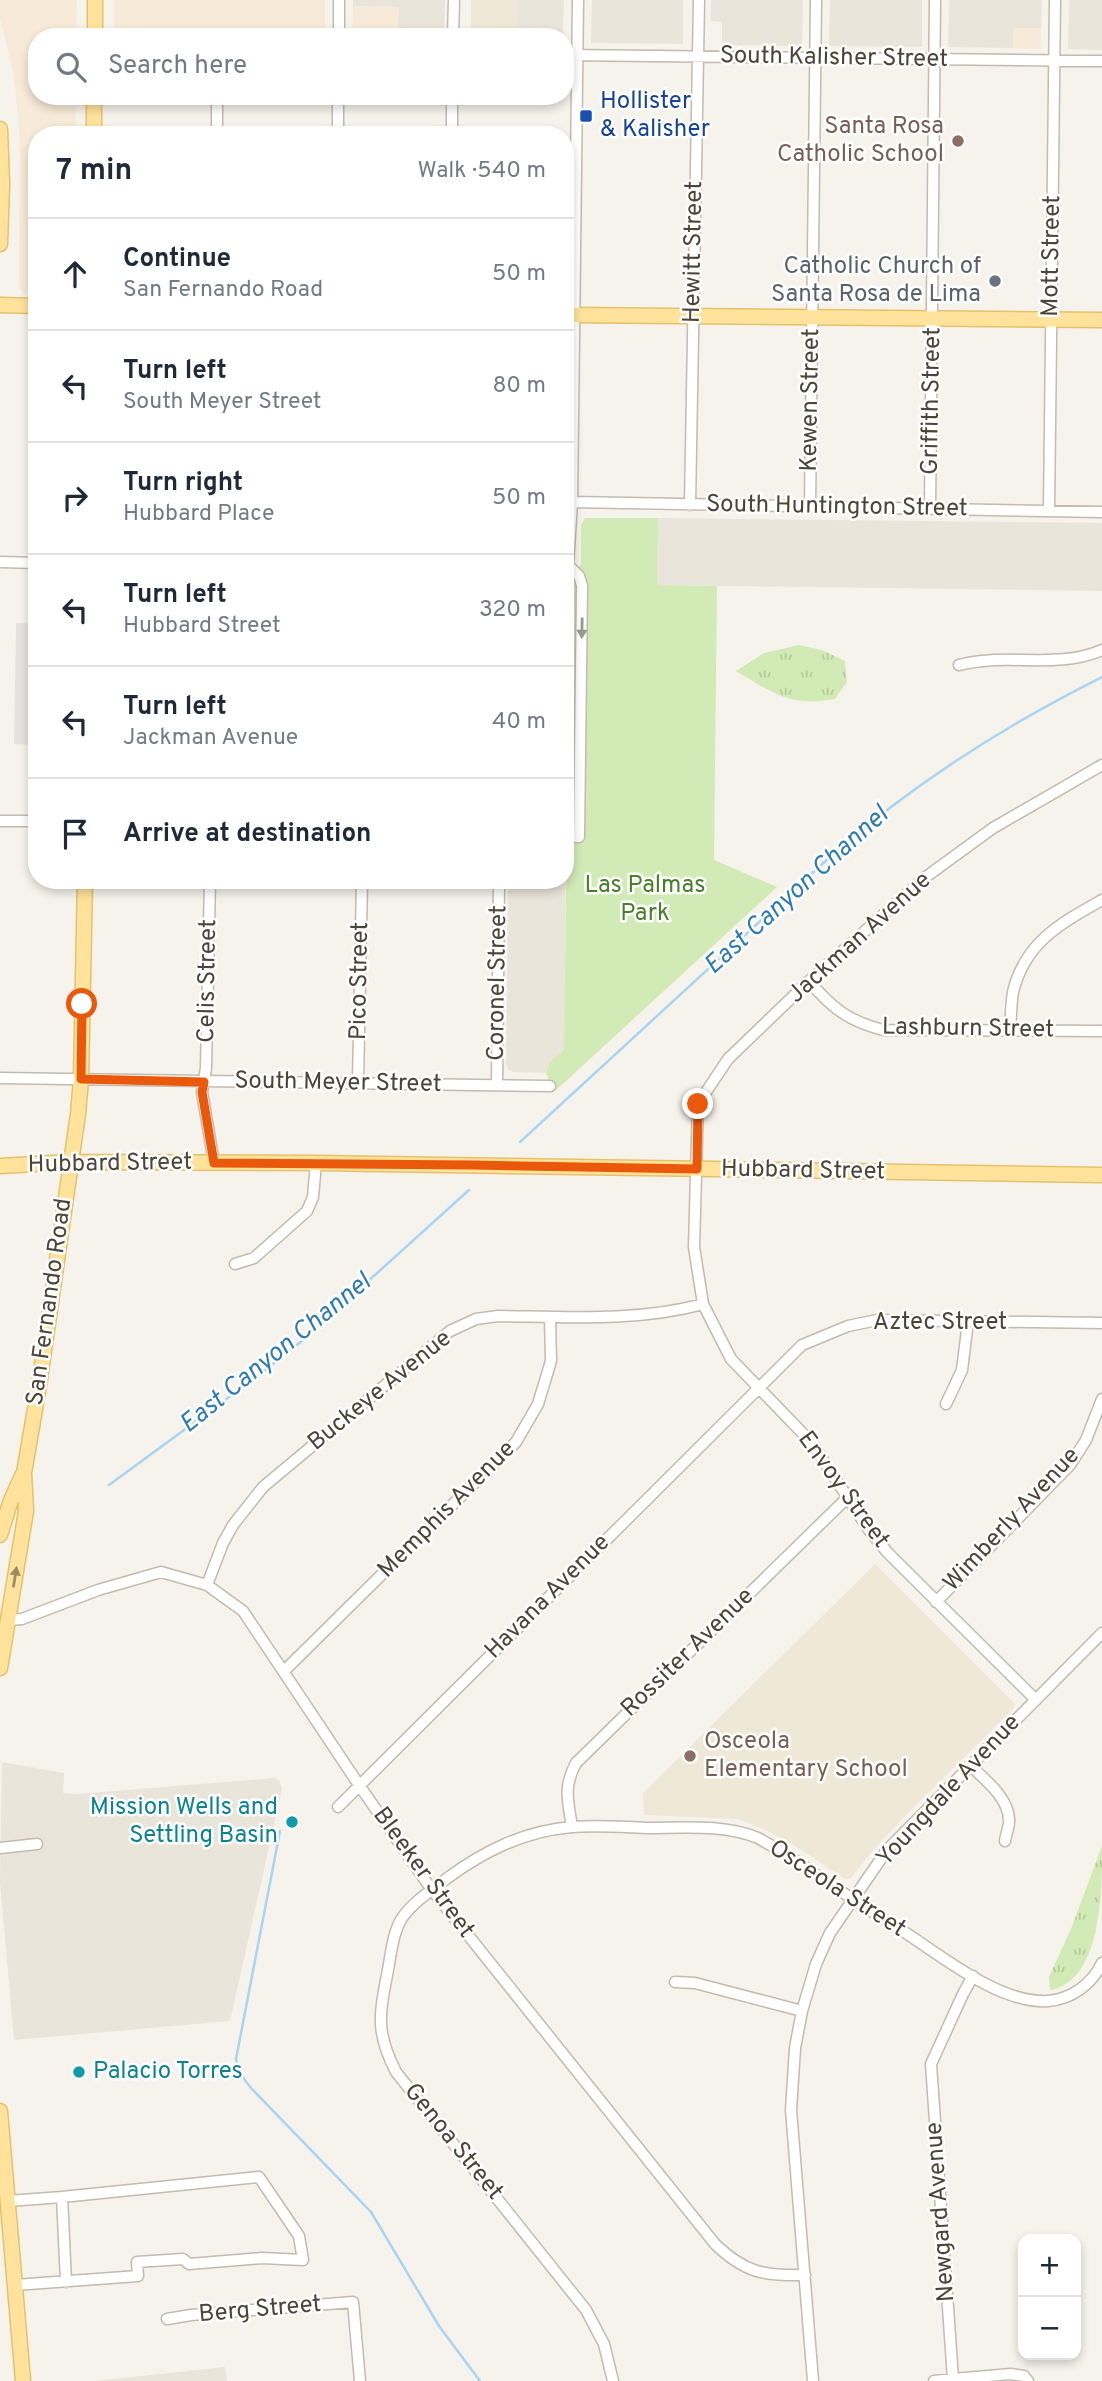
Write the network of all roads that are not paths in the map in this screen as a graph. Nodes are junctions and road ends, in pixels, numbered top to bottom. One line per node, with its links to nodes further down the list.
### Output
1 (95, 0): 9 (main road)
2 (339, 0): 10 (street)
3 (454, 0): 11 (street)
4 (578, 0): 12 (street)
5 (699, 0): 13 (street, Hewitt Street)
6 (816, 0): 14 (street, Kewen Street)
7 (935, 0): 15 (street, Griffith Street)
8 (1055, 0): 16 (street, Mott Street)
9 (95, 28)
10 (339, 28)
11 (453, 28)
12 (577, 55): 13 (street, South Kalisher Street); 27 (street)
13 (698, 57): 14 (street, South Kalisher Street); 32 (street, Hewitt Street)
14 (815, 58): 15 (street, South Kalisher Street); 33 (street, Kewen Street)
15 (935, 60): 16 (street, South Kalisher Street); 34 (street, Griffith Street)
16 (1055, 61): 17 (street, South Kalisher Street); 35 (street, Mott Street)
17 (1102, 61)
18 (94, 105): 22 (main road)
19 (217, 105): 23 (street)
20 (338, 105): 24 (street)
21 (452, 105): 25 (street)
22 (94, 126)
23 (217, 126)
24 (338, 126)
25 (452, 126)
26 (0, 130): 28 (main road)
27 (574, 166)
28 (0, 244)
29 (0, 305): 30 (main road)
30 (28, 306)
31 (574, 315): 32 (main road)
32 (692, 316): 33 (main road); 38 (street, Hewitt Street)
33 (812, 317): 34 (main road); 39 (street, Kewen Street)
34 (932, 318): 35 (main road); 40 (street, Griffith Street)
35 (1052, 319): 36 (main road); 41 (street, Mott Street)
36 (1102, 320)
37 (574, 502): 38 (street, South Huntington Street)
38 (690, 505): 39 (street, South Huntington Street)
39 (810, 507): 40 (street, South Huntington Street)
40 (930, 509): 41 (street, South Huntington Street)
41 (1049, 511): 42 (street, South Huntington Street)
42 (1102, 512)
43 (0, 562): 44 (street)
44 (28, 563)
45 (574, 572): 51 (street, one-way to 51)
46 (1102, 650): 47 (street)
47 (959, 665)
48 (1102, 765): 57 (street, Jackman Avenue)
49 (0, 821): 50 (street)
50 (28, 821)
51 (574, 837)
52 (85, 889): 61 (main road, San Fernando Road)
53 (210, 889): 62 (street, Celis Street)
54 (362, 889): 63 (street, Pico Street)
55 (499, 889): 64 (street, Coronel Street)
56 (1102, 900): 58 (street)
57 (808, 981): 58 (street, Lashburn Street); 70 (street, Jackman Avenue)
58 (1010, 1030): 59 (street, Lashburn Street)
59 (1102, 1031)
60 (0, 1078): 61 (street, South Meyer Street)
61 (81, 1079): 62 (street, South Meyer Street); 66 (main road, San Fernando Road)
62 (204, 1082): 63 (street, South Meyer Street); 67 (street, Celis Street)
63 (358, 1083): 64 (street, South Meyer Street)
64 (497, 1085): 65 (street, South Meyer Street)
65 (550, 1086)
66 (71, 1162): 67 (main road, Hubbard Street); 69 (main road, Hubbard Street); 80 (main road, San Fernando Road)
67 (214, 1163): 68 (main road, Hubbard Street)
68 (316, 1163): 70 (main road, Hubbard Street); 72 (street)
69 (0, 1166)
70 (697, 1169): 71 (main road, Hubbard Street); 73 (street, Envoy Street)
71 (1102, 1175)
72 (235, 1264)
73 (703, 1304): 74 (street, Buckeye Avenue); 77 (street, Envoy Street)
74 (550, 1317): 85 (street, Buckeye Avenue); 90 (street, Memphis Avenue)
75 (968, 1322): 76 (street, Aztec Street); 77 (street, Aztec Street); 79 (street)
76 (1102, 1323)
77 (757, 1388): 81 (street, Envoy Street); 93 (street, Havana Avenue)
78 (1102, 1399): 86 (street, Wimberly Avenue)
79 (946, 1404)
80 (24, 1473): 82 (main road, San Fernando Road); 87 (main road, San Fernando Road, one-way to 80)
81 (848, 1497): 86 (street, Envoy Street); 95 (street, Rossiter Avenue)
82 (11, 1500): 83 (main road); 84 (main road, San Fernando Road)
83 (0, 1512)
84 (0, 1535)
85 (207, 1585): 87 (street, Bleeker Street); 90 (street, Bleeker Street)
86 (936, 1602): 91 (street, Envoy Street)
87 (8, 1620): 89 (main road, San Fernando Road)
88 (1102, 1633): 91 (street, Youngdale Avenue)
89 (0, 1668)
90 (284, 1671): 93 (street, Bleeker Street)
91 (1036, 1700): 92 (street, Youngdale Avenue)
92 (970, 1765): 96 (street); 100 (street, Youngdale Avenue)
93 (359, 1786): 94 (street, Havana Avenue); 99 (street, Bleeker Street)
94 (338, 1807)
95 (572, 1827): 99 (street, Osceola Street); 100 (street, Osceola Street)
96 (1005, 1841)
97 (37, 1844): 98 (street)
98 (0, 1848)
99 (432, 1890): 108 (street, Bleeker Street); 115 (street, Genoa Street)
100 (853, 1900): 102 (street, Osceola Street); 104 (street, Youngdale Avenue)
101 (1102, 1963): 102 (street, Osceola Street)
102 (973, 1976): 112 (street, Newgard Avenue)
103 (675, 1982): 104 (street)
104 (802, 2011): 108 (street, Youngdale Avenue)
105 (0, 2110): 107 (main road)
106 (62, 2197): 107 (street); 109 (street); 109 (street)
107 (8, 2202): 110 (main road)
108 (805, 2275): 116 (street, Youngdale Avenue)
109 (65, 2282): 110 (street)
110 (15, 2285): 113 (main road)
111 (167, 2319): 114 (street, Berg Street)
112 (953, 2379): 117 (street); 118 (street)
113 (23, 2381)
114 (360, 2381)
115 (613, 2381)
116 (813, 2381)
117 (934, 2381)
118 (1028, 2381)

